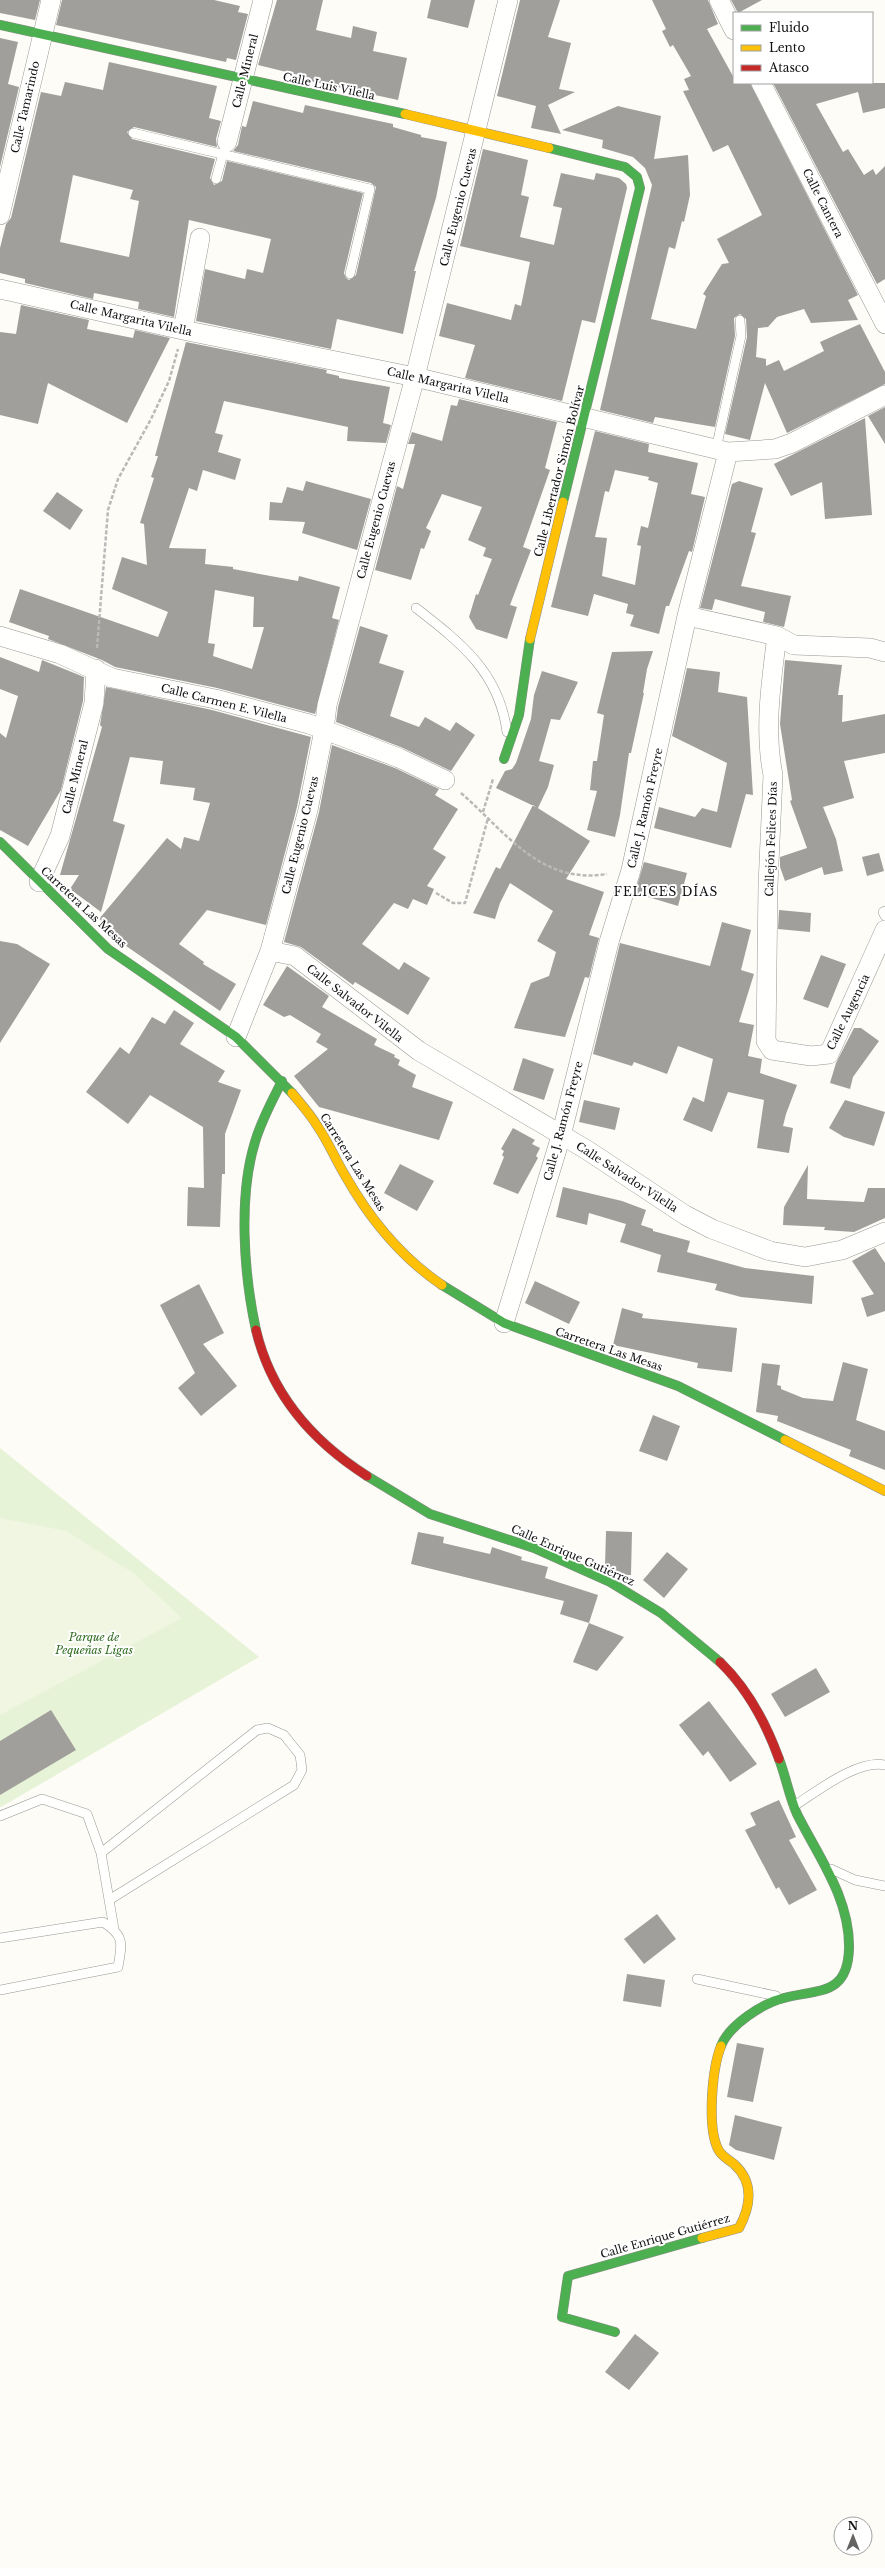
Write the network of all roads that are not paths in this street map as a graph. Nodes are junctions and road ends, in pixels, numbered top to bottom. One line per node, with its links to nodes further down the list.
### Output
1 (52, 0): 7 (street, Calle Tamarindo)
2 (263, 0): 8 (street, Calle Mineral)
3 (508, 0): 10 (street, Calle Eugenio Cuevas)
4 (718, 0): 6 (street)
5 (0, 25): 7 (street, Calle Luis Vilella)
6 (733, 28)
7 (43, 35): 8 (street, Calle Luis Vilella); 15 (street, Calle Tamarindo)
8 (244, 80): 10 (street, Calle Luis Vilella); 12 (street, Calle Mineral)
9 (762, 84): 20 (street, Calle Cantera)
10 (477, 130): 14 (street, Calle Luis Vilella); 22 (street, Calle Eugenio Cuevas)
11 (133, 133): 12 (lane)
12 (225, 148): 13 (lane); 17 (lane)
13 (216, 179)
14 (640, 188): 24 (street, Calle Libertador Simón Bolívar)
15 (0, 214)
16 (200, 238): 21 (street)
17 (350, 274)
18 (0, 288): 21 (street, Calle Margarita Vilella)
19 (740, 320): 25 (lane)
20 (885, 324)
21 (183, 330): 22 (street, Calle Margarita Vilella)
22 (415, 377): 24 (street, Calle Margarita Vilella); 32 (street, Calle Eugenio Cuevas)
23 (885, 395): 25 (street, Calle Margarita Vilella)
24 (586, 417): 25 (street, Calle Margarita Vilella); 33 (street, Calle Libertador Simón Bolívar)
25 (722, 450): 27 (street, Calle J. Ramón Freyre)
26 (416, 608): 33 (lane)
27 (686, 616): 29 (street); 43 (street, Calle J. Ramón Freyre)
28 (0, 636): 31 (street, Calle Carmen E. Vilella)
29 (777, 636): 30 (street); 41 (street, Callejón Felices Días)
30 (878, 650)
31 (96, 669): 32 (street, Calle Carmen E. Vilella); 37 (street, Calle Mineral)
32 (324, 730): 35 (street, Calle Carmen E. Vilella); 39 (street, Calle Eugenio Cuevas)
33 (508, 747): 34 (street, Calle Libertador Simón Bolívar)
34 (504, 759)
35 (445, 780)
36 (0, 842): 37 (street, Carretera Las Mesas)
37 (39, 882): 40 (street, Carretera Las Mesas)
38 (885, 930): 41 (street, Calle Augencia)
39 (270, 951): 40 (street, Calle Eugenio Cuevas); 43 (street, Calle Salvador Vilella)
40 (236, 1037): 42 (street, Carretera Las Mesas)
41 (766, 1041)
42 (282, 1081): 45 (street, Carretera Las Mesas); 48 (street, Calle Enrique Gutiérrez)
43 (561, 1136): 44 (street, Calle Salvador Vilella); 45 (street, Calle J. Ramón Freyre)
44 (885, 1232)
45 (504, 1323): 46 (street, Carretera Las Mesas)
46 (885, 1491)
47 (885, 1765): 48 (lane)
48 (794, 1806): 51 (street, Calle Enrique Gutiérrez)
49 (0, 1816): 50 (lane)
50 (101, 1852): 53 (lane); 53 (lane)
51 (825, 1867): 52 (lane); 58 (street, Calle Enrique Gutiérrez)
52 (885, 1886)
53 (109, 1900): 54 (lane)
54 (114, 1929): 55 (lane); 57 (lane)
55 (0, 1938)
56 (697, 1979): 58 (lane)
57 (0, 1990)
58 (782, 1998): 59 (street, Calle Enrique Gutiérrez)
59 (615, 2332)

